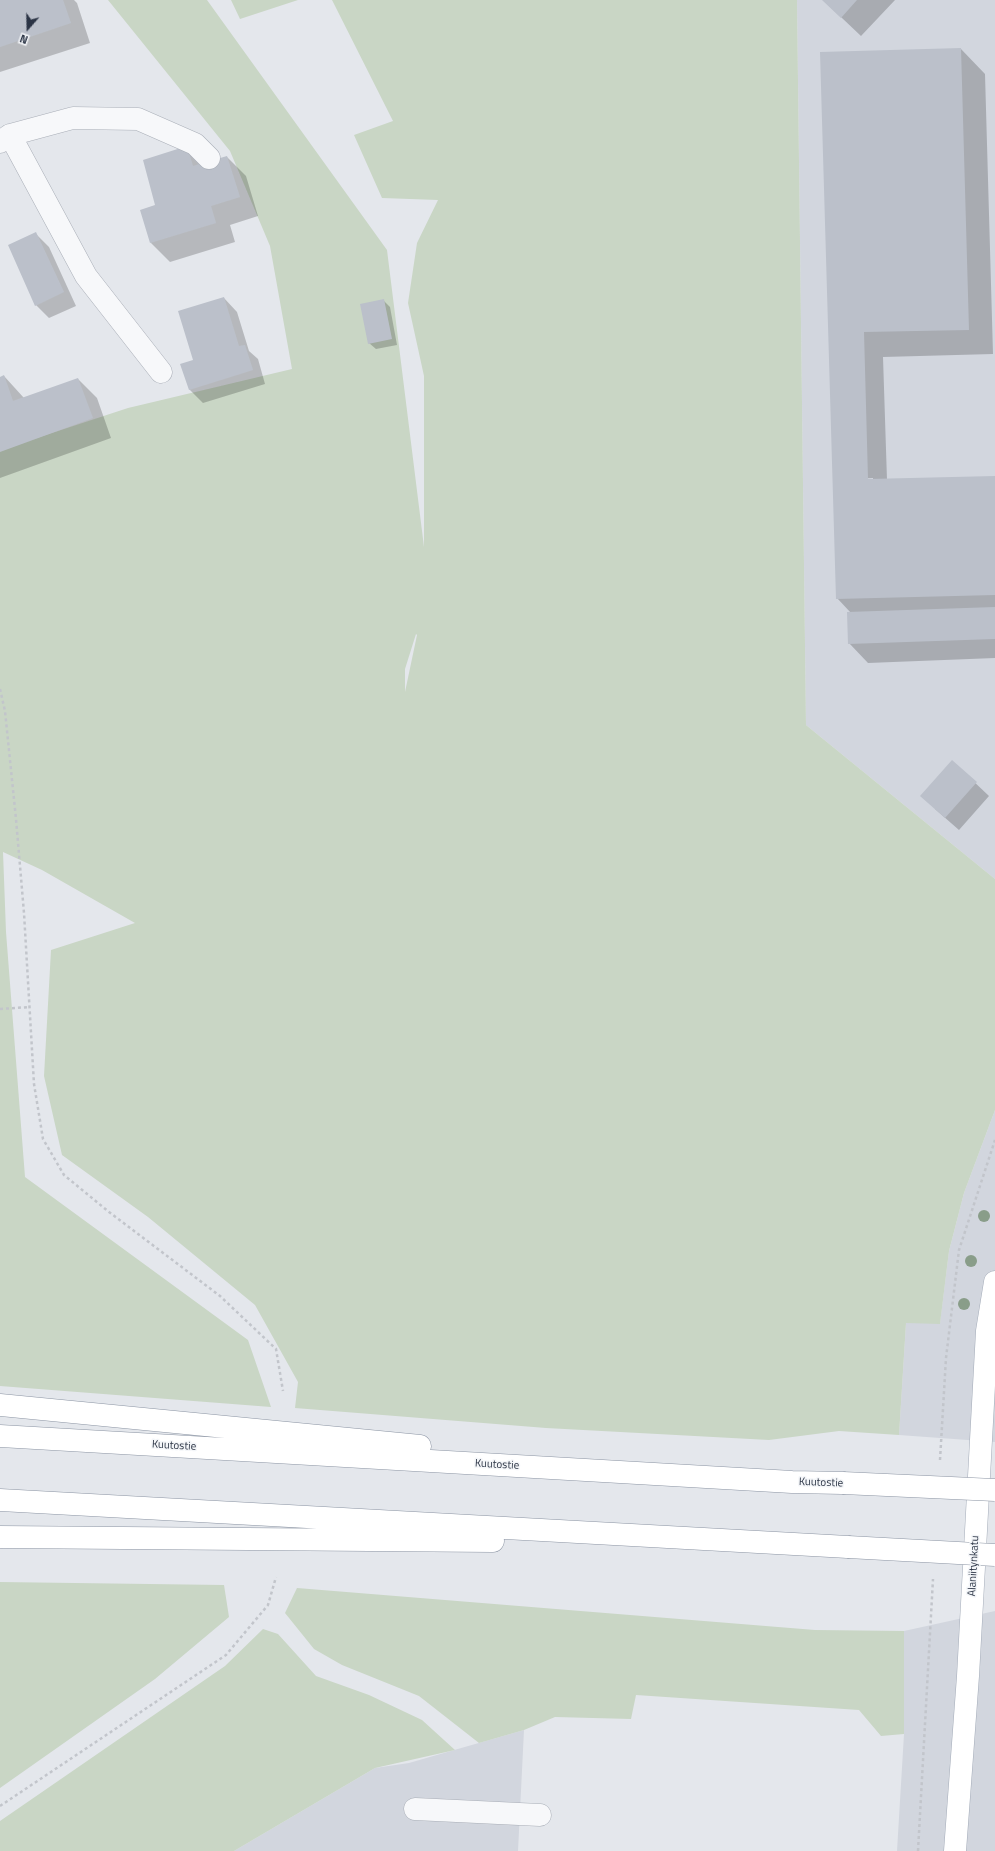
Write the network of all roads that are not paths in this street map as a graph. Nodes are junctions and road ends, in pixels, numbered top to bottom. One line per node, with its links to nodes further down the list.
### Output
1 (5, 138): 2 (lane); 3 (lane)
2 (209, 158)
3 (161, 372)
4 (995, 1282): 15 (main road, Alaniitynkatu)
5 (0, 1405): 7 (main road)
6 (0, 1436): 7 (main road, Kuutostie)
7 (792, 1482): 8 (main road, Kuutostie, bridge)
8 (995, 1490)
9 (0, 1500): 11 (main road)
10 (0, 1537): 11 (main road)
11 (791, 1544): 12 (main road, bridge)
12 (995, 1555)
13 (415, 1809): 14 (lane)
14 (540, 1816)
15 (955, 1851)

